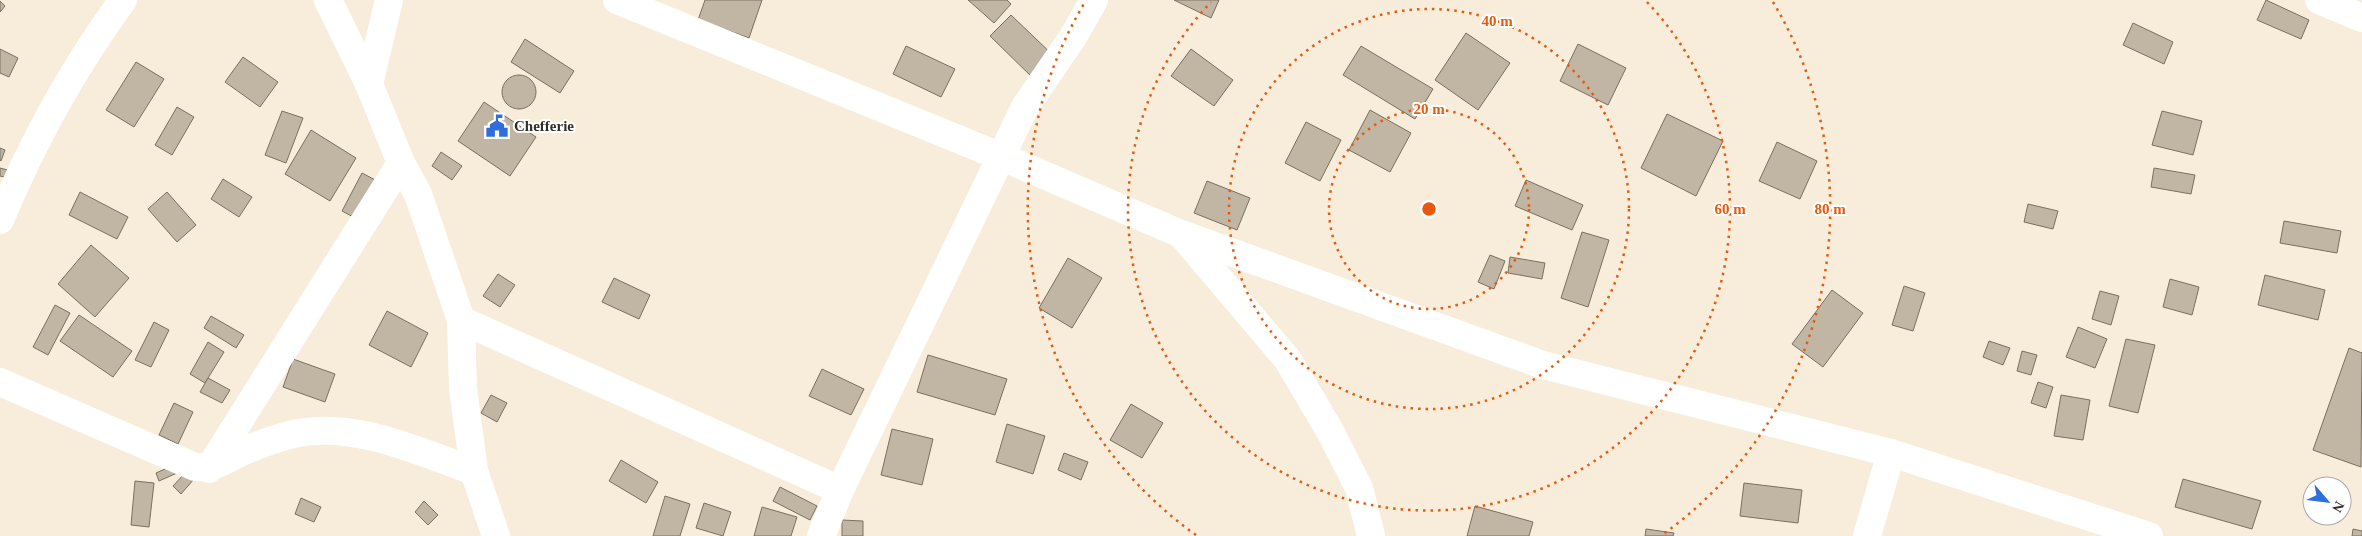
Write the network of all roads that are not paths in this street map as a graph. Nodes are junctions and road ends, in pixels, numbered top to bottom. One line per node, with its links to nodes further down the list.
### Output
1 (123, 0): 11 (street)
2 (328, 0): 8 (street)
3 (389, 0): 8 (street)
4 (618, 0): 9 (street)
5 (1094, 0): 9 (street)
6 (2319, 0): 7 (street)
7 (2362, 18)
8 (369, 84): 10 (street)
9 (1002, 156): 12 (street); 18 (street)
10 (400, 163): 13 (street); 16 (street)
11 (0, 220)
12 (1180, 234): 15 (street); 21 (street)
13 (461, 320): 17 (street); 18 (street)
14 (0, 382): 16 (street)
15 (1891, 453): 22 (street); 23 (street)
16 (209, 468): 17 (street)
17 (474, 471): 19 (street)
18 (840, 490): 20 (street)
19 (496, 536)
20 (821, 536)
21 (1371, 536)
22 (1867, 536)
23 (2149, 536)

